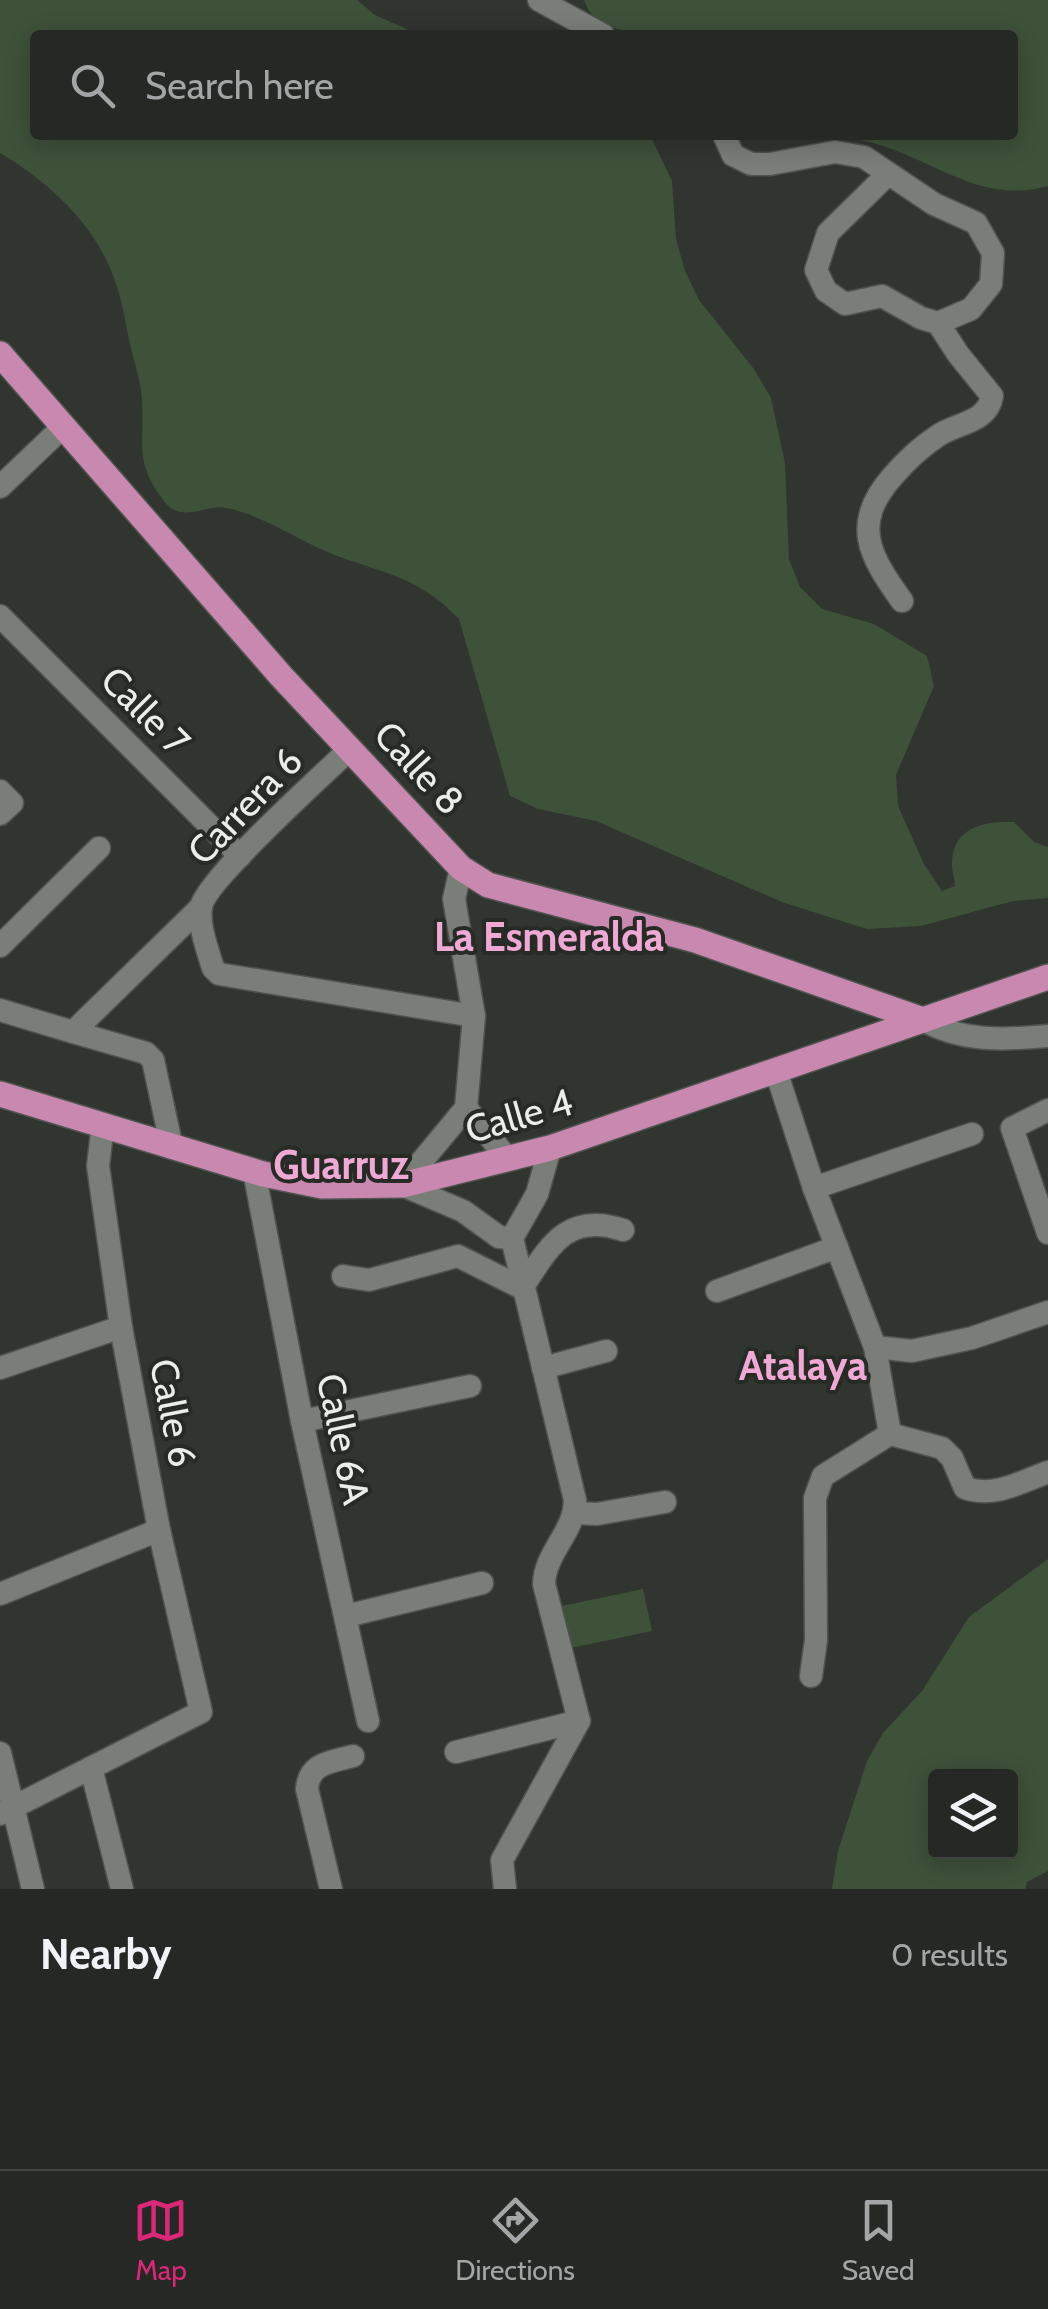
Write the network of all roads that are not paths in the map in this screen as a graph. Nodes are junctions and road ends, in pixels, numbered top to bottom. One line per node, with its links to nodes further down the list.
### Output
1 (539, 0): 2 (street)
2 (594, 30)
3 (726, 140): 4 (street)
4 (888, 174): 5 (street); 5 (street)
5 (938, 322): 9 (street)
6 (0, 354): 7 (main road, Calle 8)
7 (64, 426): 8 (street); 11 (main road, Calle 8)
8 (0, 487)
9 (902, 601)
10 (0, 616): 15 (street, Calle 7)
11 (350, 749): 15 (street, Carrera 6); 16 (main road, Calle 8)
12 (0, 791): 13 (street)
13 (0, 814)
14 (99, 848): 18 (street)
15 (240, 856): 17 (street, Carrera 6)
16 (461, 868): 21 (street); 22 (main road, Calle 8)
17 (201, 907): 21 (street, Carrera 6); 23 (street)
18 (0, 946)
19 (1048, 977): 22 (main road, Calle 4)
20 (0, 1010): 23 (street)
21 (474, 1016): 27 (street)
22 (923, 1020): 24 (street); 25 (main road, Calle 4)
23 (73, 1032): 31 (street)
24 (1048, 1036)
25 (776, 1071): 32 (main road, Calle 4); 36 (street)
26 (0, 1094): 29 (main road, Calle 4)
27 (466, 1108): 33 (street); 35 (street)
28 (1048, 1110): 37 (street)
29 (102, 1124): 31 (main road, Calle 4); 45 (street, Calle 6)
30 (972, 1134): 36 (street)
31 (172, 1148): 34 (main road, Calle 4)
32 (550, 1148): 33 (main road, Calle 4); 39 (street)
33 (506, 1158): 35 (main road, Calle 4)
34 (254, 1171): 35 (main road, Calle 4); 51 (street, Calle 6A)
35 (402, 1185): 39 (street)
36 (814, 1188): 40 (street)
37 (1046, 1218)
38 (624, 1230): 42 (street)
39 (512, 1238): 42 (street)
40 (837, 1247): 43 (street); 46 (street)
41 (343, 1276): 42 (street)
42 (522, 1288): 49 (street)
43 (716, 1290)
44 (1048, 1312): 46 (street)
45 (121, 1327): 48 (street); 56 (street, Calle 6)
46 (875, 1347): 52 (street)
47 (606, 1351): 49 (street)
48 (0, 1368)
49 (543, 1368): 55 (street)
50 (470, 1386): 51 (street)
51 (302, 1421): 59 (street, Calle 6A)
52 (890, 1434): 53 (street); 60 (street)
53 (1048, 1472)
54 (665, 1502): 55 (street)
55 (575, 1512): 62 (street)
56 (159, 1530): 58 (street); 66 (street, Calle 6)
57 (482, 1583): 59 (street)
58 (0, 1594)
59 (346, 1616): 61 (street, Calle 6A)
60 (812, 1676)
61 (368, 1721)
62 (579, 1721): 63 (street); 71 (street)
63 (456, 1752)
64 (0, 1753): 67 (street)
65 (353, 1756): 70 (street)
66 (91, 1768): 67 (street); 69 (street)
67 (6, 1811): 68 (street)
68 (33, 1889)
69 (122, 1889)
70 (331, 1889)
71 (506, 1889)

